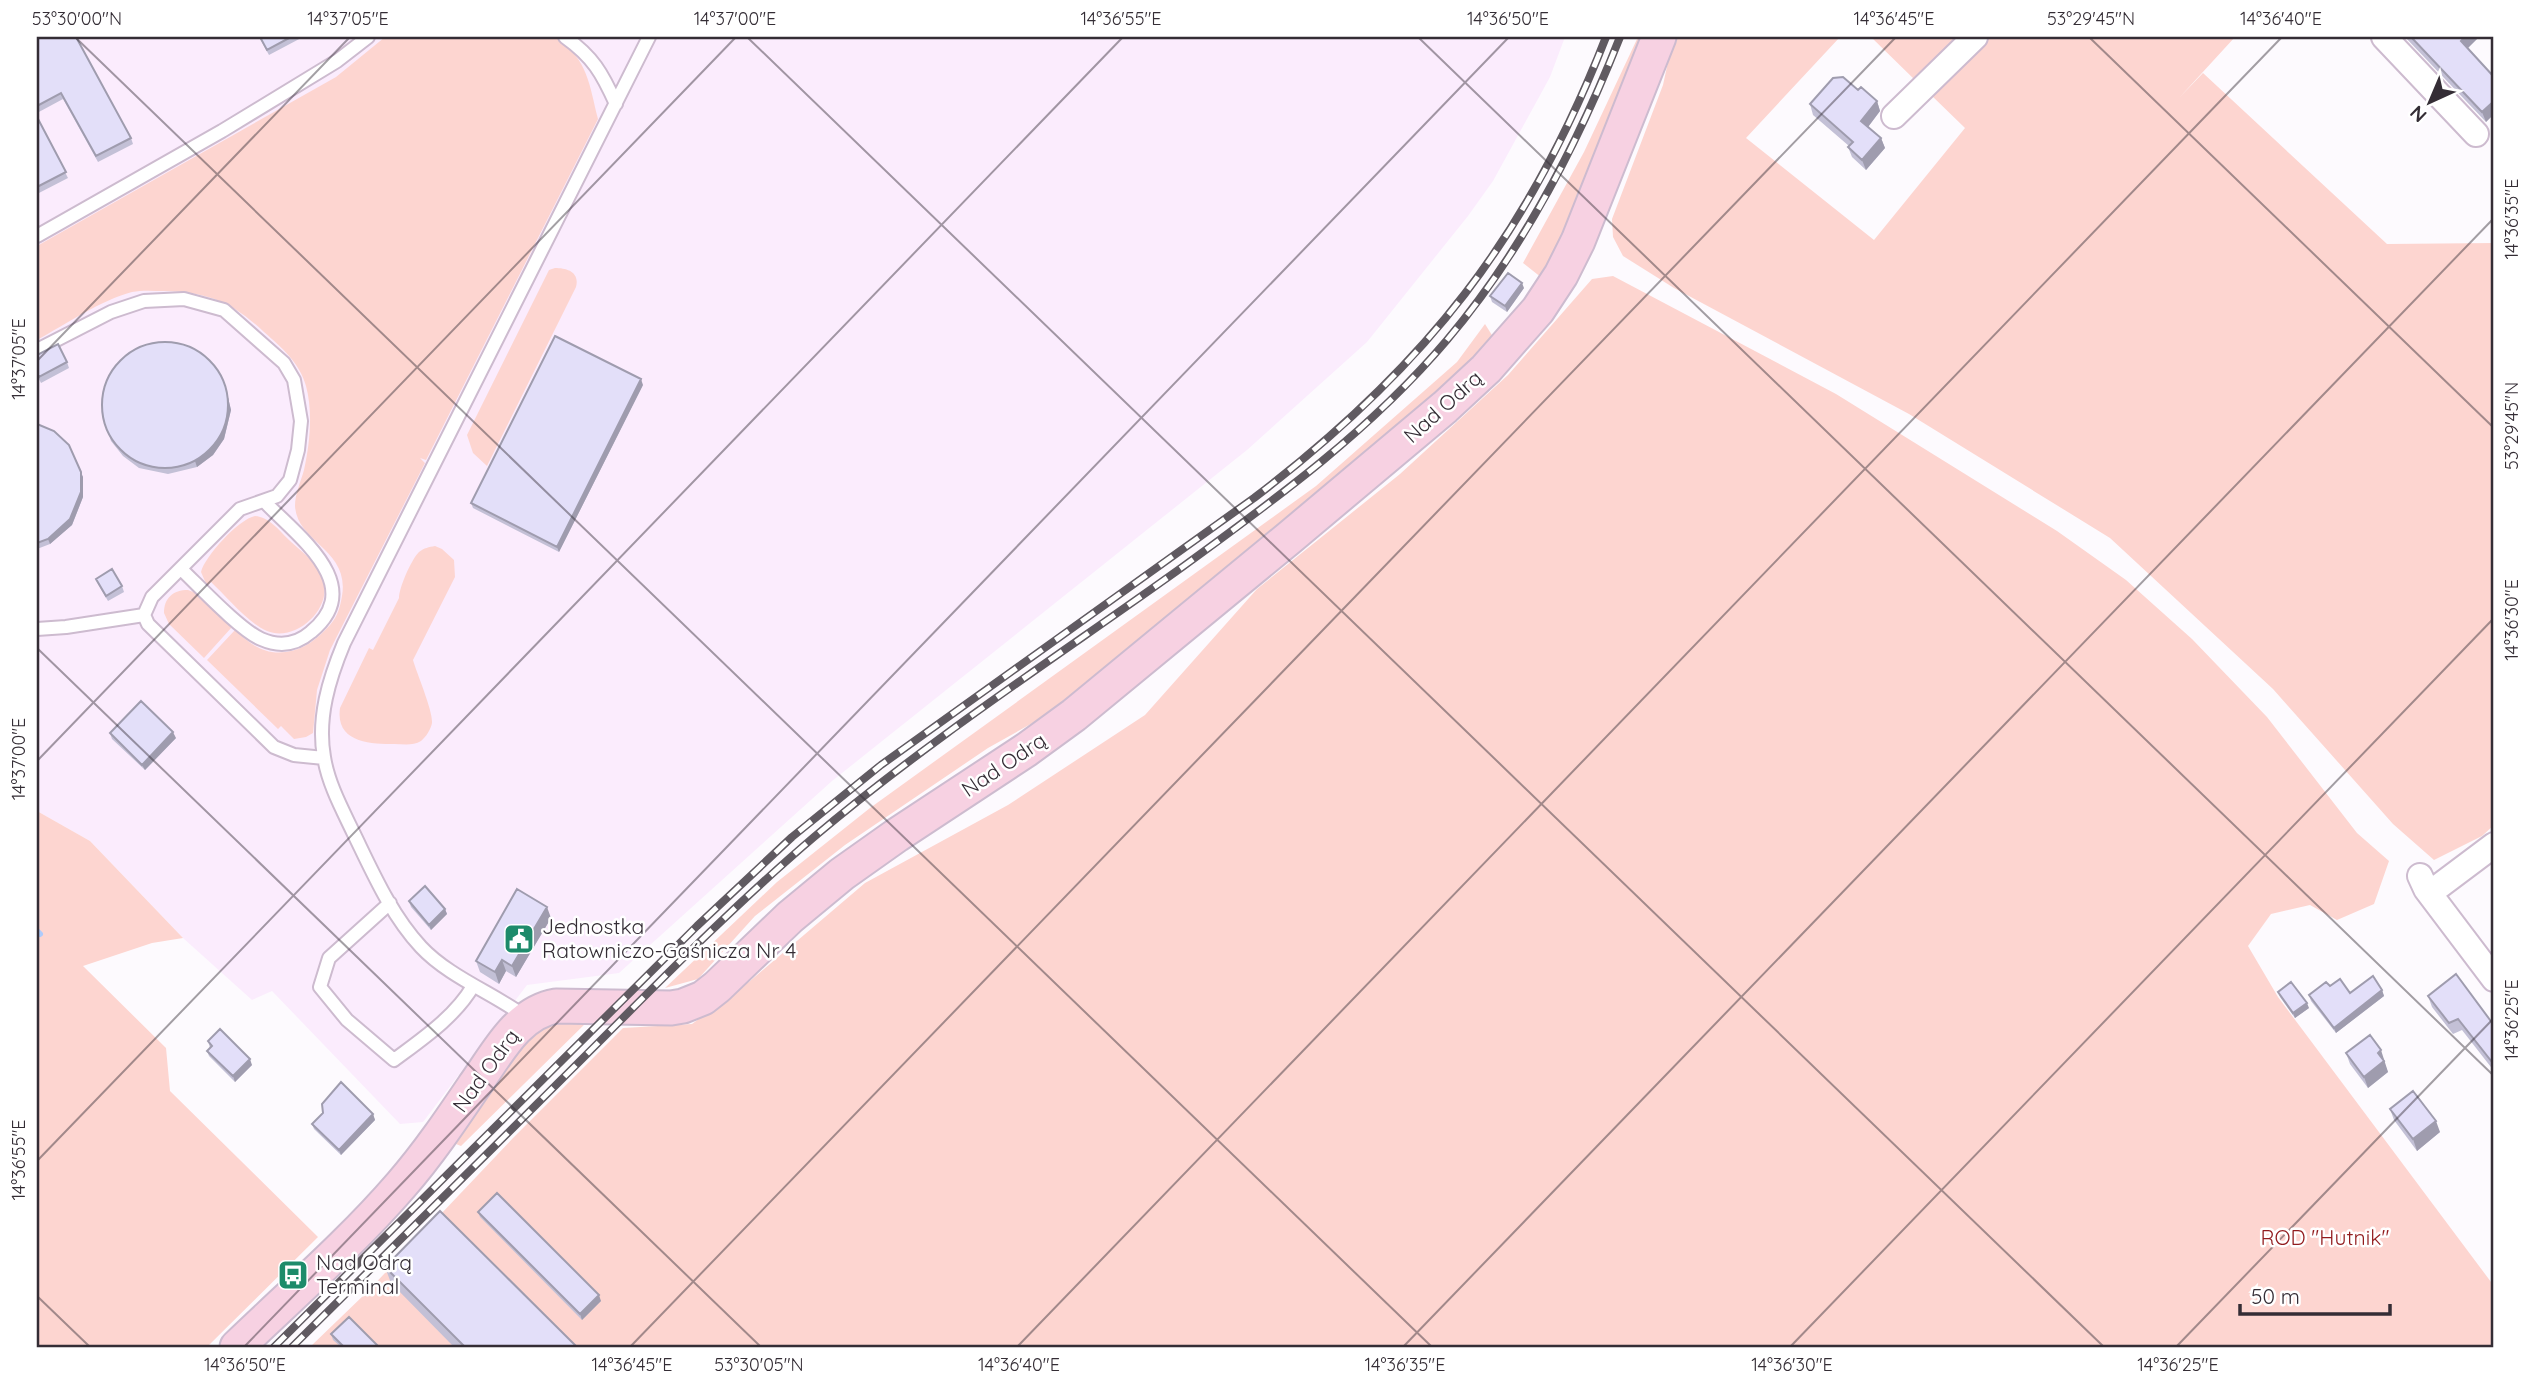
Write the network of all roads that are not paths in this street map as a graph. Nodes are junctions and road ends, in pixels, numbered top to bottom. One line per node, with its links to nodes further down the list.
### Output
1 (368, 37): 10 (lane)
2 (565, 37): 7 (lane)
3 (649, 37): 7 (lane)
4 (1659, 37): 21 (street, Nad Odrą)
5 (1975, 37): 8 (street)
6 (2384, 37): 9 (street)
7 (616, 104): 16 (lane)
8 (1894, 116)
9 (2476, 134)
10 (37, 236)
11 (37, 350): 12 (lane)
12 (264, 500): 13 (lane); 13 (lane)
13 (181, 569): 14 (lane)
14 (144, 615): 15 (lane); 16 (lane)
15 (37, 629)
16 (324, 758): 18 (lane)
17 (2494, 845): 19 (street)
18 (390, 903): 20 (lane); 20 (lane)
19 (2494, 979)
20 (473, 986): 21 (lane)
21 (528, 1018): 22 (street, Nad Odrą)
22 (237, 1347)

